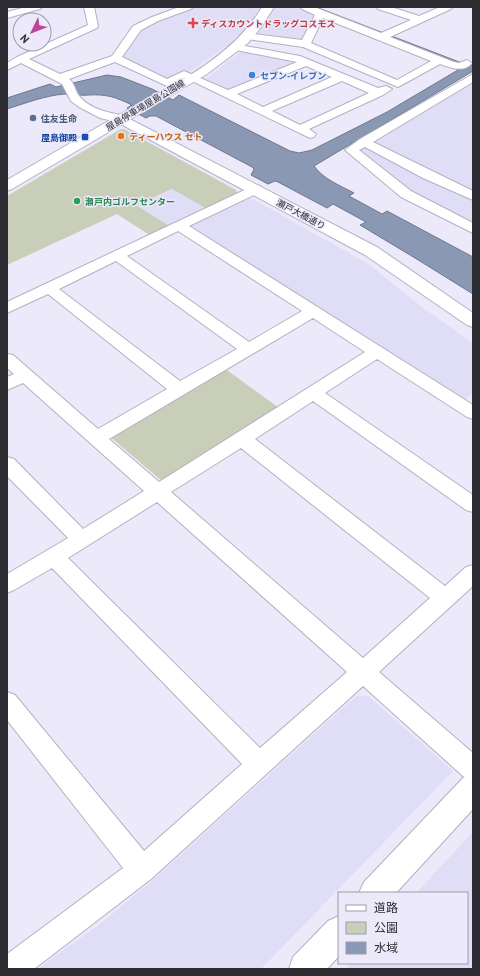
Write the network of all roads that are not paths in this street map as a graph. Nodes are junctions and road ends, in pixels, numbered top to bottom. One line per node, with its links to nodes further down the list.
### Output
1 (37, 7): 9 (street)
2 (90, 7): 16 (street)
3 (188, 7): 15 (street)
4 (268, 7): 11 (street, 屋島停車場屋島公園線)
5 (306, 7): 8 (street)
6 (382, 7): 10 (street)
7 (442, 8): 10 (street)
8 (321, 13): 12 (street); 13 (street)
9 (7, 15)
10 (420, 20): 12 (street)
11 (247, 36): 13 (street); 14 (street, 屋島停車場屋島公園線)
12 (384, 36): 17 (street)
13 (305, 44): 26 (street)
14 (236, 47): 18 (street); 24 (street, 屋島停車場屋島公園線)
15 (116, 58): 24 (street); 27 (street)
16 (21, 59): 21 (street); 27 (street)
17 (440, 60): 20 (street); 22 (street)
18 (307, 62): 25 (street); 29 (street)
19 (410, 63): 22 (street)
20 (467, 63)
21 (7, 67)
22 (424, 68): 26 (street)
23 (473, 76): 32 (street)
24 (192, 77): 29 (street); 31 (street, 屋島停車場屋島公園線)
25 (342, 77): 28 (street); 30 (street)
26 (398, 84): 28 (street)
27 (67, 85): 31 (street)
28 (379, 93): 30 (street)
29 (228, 94): 30 (street)
30 (263, 111)
31 (127, 116): 33 (street, 屋島停車場屋島公園線); 34 (street, 瀬戸大橋通り)
32 (364, 142): 35 (street); 37 (street)
33 (7, 186)
34 (255, 189): 36 (street); 42 (street, 瀬戸大橋通り)
35 (473, 196)
36 (180, 226): 38 (street); 41 (street)
37 (473, 229)
38 (118, 256): 39 (street); 43 (street)
39 (49, 288): 40 (street); 48 (street)
40 (7, 308)
41 (314, 311): 43 (street); 44 (street)
42 (473, 321)
43 (249, 349): 48 (street)
44 (376, 352): 49 (street); 50 (street)
45 (7, 359): 46 (street)
46 (25, 375): 47 (street); 51 (street)
47 (7, 384)
48 (179, 389): 51 (street)
49 (313, 393): 52 (street); 55 (street)
50 (470, 408)
51 (96, 438): 54 (street)
52 (242, 439): 54 (street); 60 (street)
53 (7, 464): 56 (street)
54 (158, 492): 56 (street); 61 (street)
55 (473, 505)
56 (81, 539): 57 (street)
57 (54, 557): 59 (street); 63 (street)
58 (473, 573): 60 (street)
59 (7, 584)
60 (445, 598): 61 (street)
61 (362, 672): 63 (street); 64 (street)
62 (7, 702): 66 (street)
63 (260, 765): 66 (street)
64 (473, 769)
65 (473, 788): 67 (street)
66 (142, 870): 69 (street)
67 (376, 892)
68 (338, 933): 70 (street)
69 (11, 969)
70 (305, 969)

